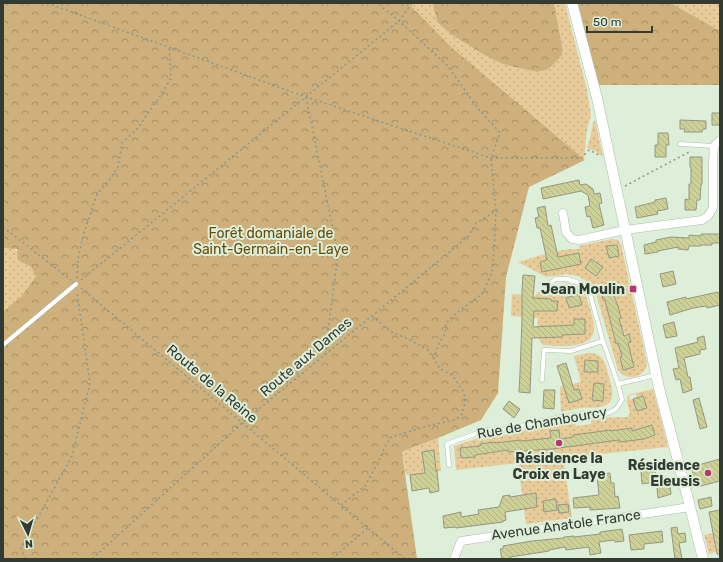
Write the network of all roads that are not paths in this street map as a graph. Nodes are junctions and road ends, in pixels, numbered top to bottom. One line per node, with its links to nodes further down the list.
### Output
1 (572, 3): 5 (street)
2 (717, 143): 3 (lane); 5 (street)
3 (680, 144)
4 (563, 213): 5 (street)
5 (625, 230): 10 (street)
6 (76, 284): 9 (lane)
7 (547, 285): 8 (lane)
8 (603, 341): 11 (lane); 12 (lane)
9 (3, 345)
10 (656, 375): 12 (lane); 14 (street)
11 (542, 380)
12 (618, 384): 13 (lane, Rue de Chambourcy)
13 (449, 465)
14 (690, 507): 15 (street, Avenue Anatole France); 16 (street)
15 (454, 559)
16 (703, 559)

